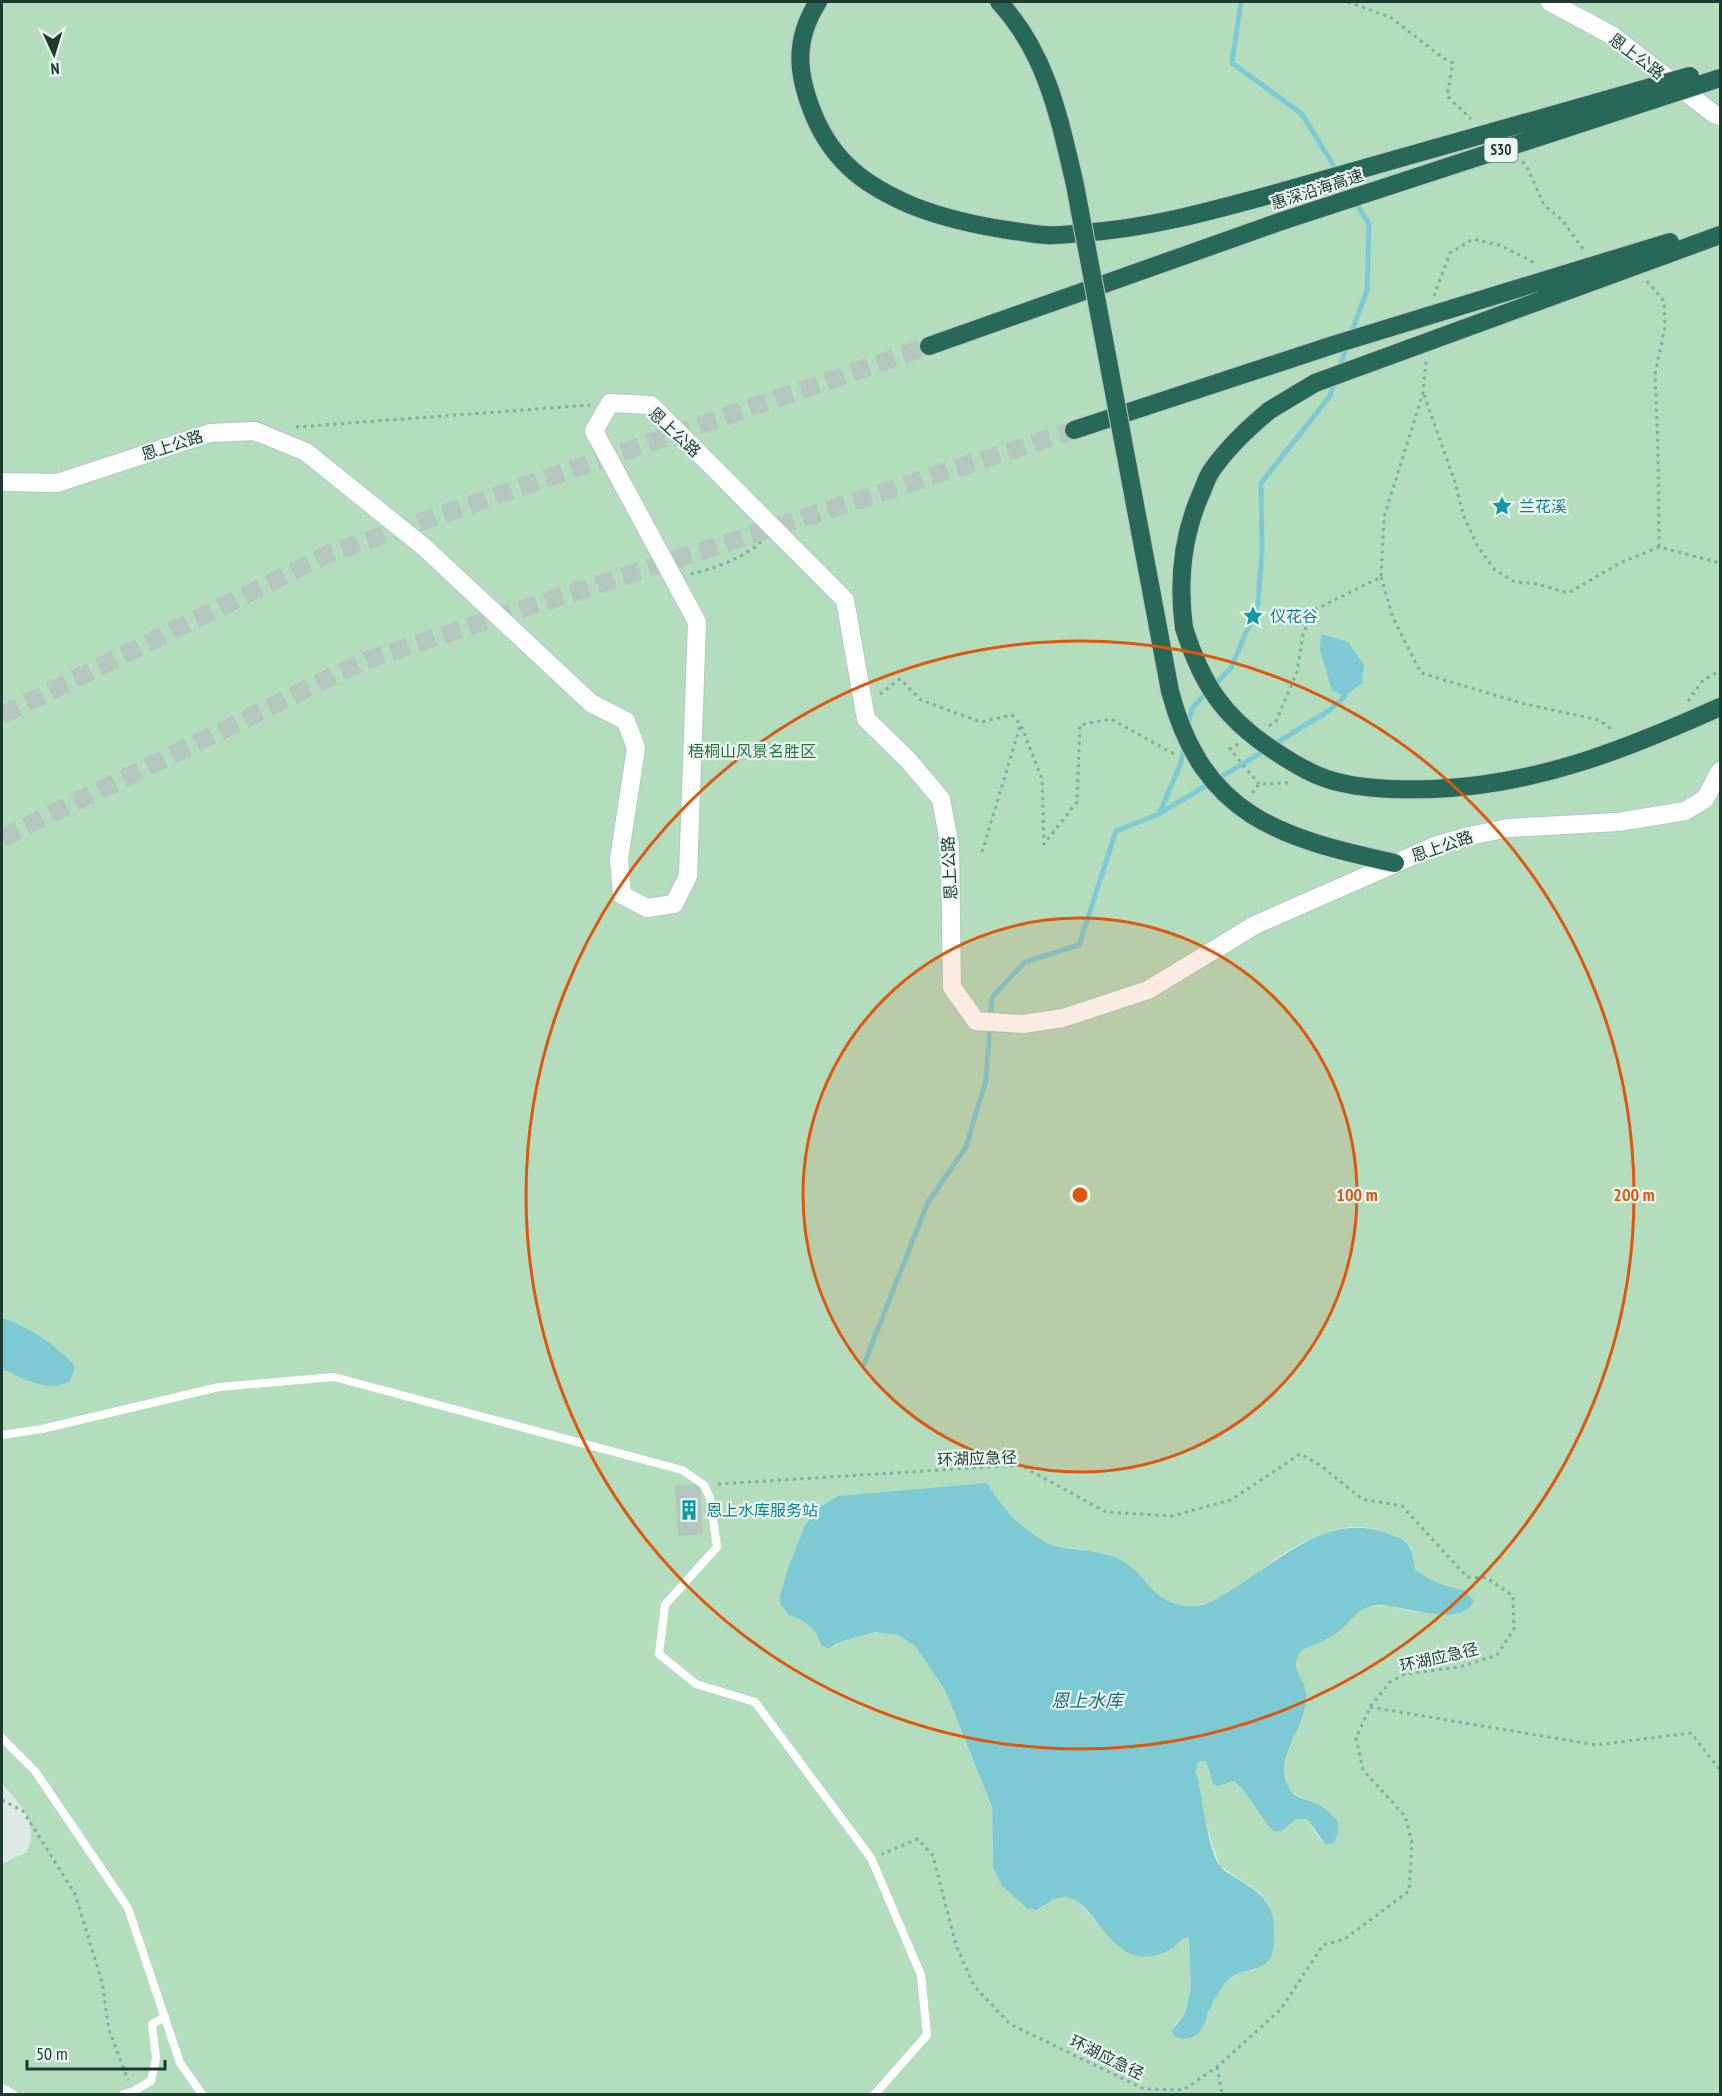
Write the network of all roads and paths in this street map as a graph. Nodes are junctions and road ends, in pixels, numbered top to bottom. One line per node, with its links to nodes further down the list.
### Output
1 (818, 2): 4 (highway, bridge)
2 (999, 2): 32 (highway, bridge)
3 (1550, 2): 6 (street, 恩上公路)
4 (1720, 67)
5 (1720, 78): 10 (highway, 惠深沿海高速 / S30, bridge)
6 (1720, 116)
7 (1720, 226): 14 (highway, bridge)
8 (1720, 236): 24 (highway, bridge)
9 (1645, 278): 17 (path)
10 (929, 346)
11 (1424, 393): 17 (path)
12 (610, 403): 13 (path); 16 (street, 恩上公路); 19 (street, 恩上公路)
13 (296, 427)
14 (1074, 430)
15 (2, 482): 19 (street, 恩上公路)
16 (775, 529): 19 (path); 32 (street, 恩上公路)
17 (1659, 548): 18 (path)
18 (1720, 563)
19 (671, 573)
20 (1381, 577): 26 (path)
21 (1720, 671): 23 (path)
22 (880, 693): 25 (path)
23 (1687, 702)
24 (1720, 707)
25 (1021, 724): 27 (path); 31 (path)
26 (1614, 732)
27 (1171, 751)
28 (1720, 771): 32 (street, 恩上公路)
29 (1293, 783): 30 (path)
30 (1259, 784)
31 (982, 852)
32 (1395, 863)
33 (2, 1435): 34 (lane)
34 (705, 1485): 35 (path, 环湖应急径); 39 (lane)
35 (1370, 1707): 37 (path); 41 (path, 环湖应急径)
36 (2, 1738): 40 (lane)
37 (1720, 1770)
38 (2, 1800): 43 (path)
39 (871, 1858): 41 (path, 环湖应急径); 46 (lane)
40 (165, 2017): 43 (lane); 45 (lane)
41 (1217, 2067): 47 (path)
42 (2, 2088): 44 (lane)
43 (128, 2093)
44 (13, 2094)
45 (202, 2094)
46 (875, 2094)
47 (1222, 2094)

